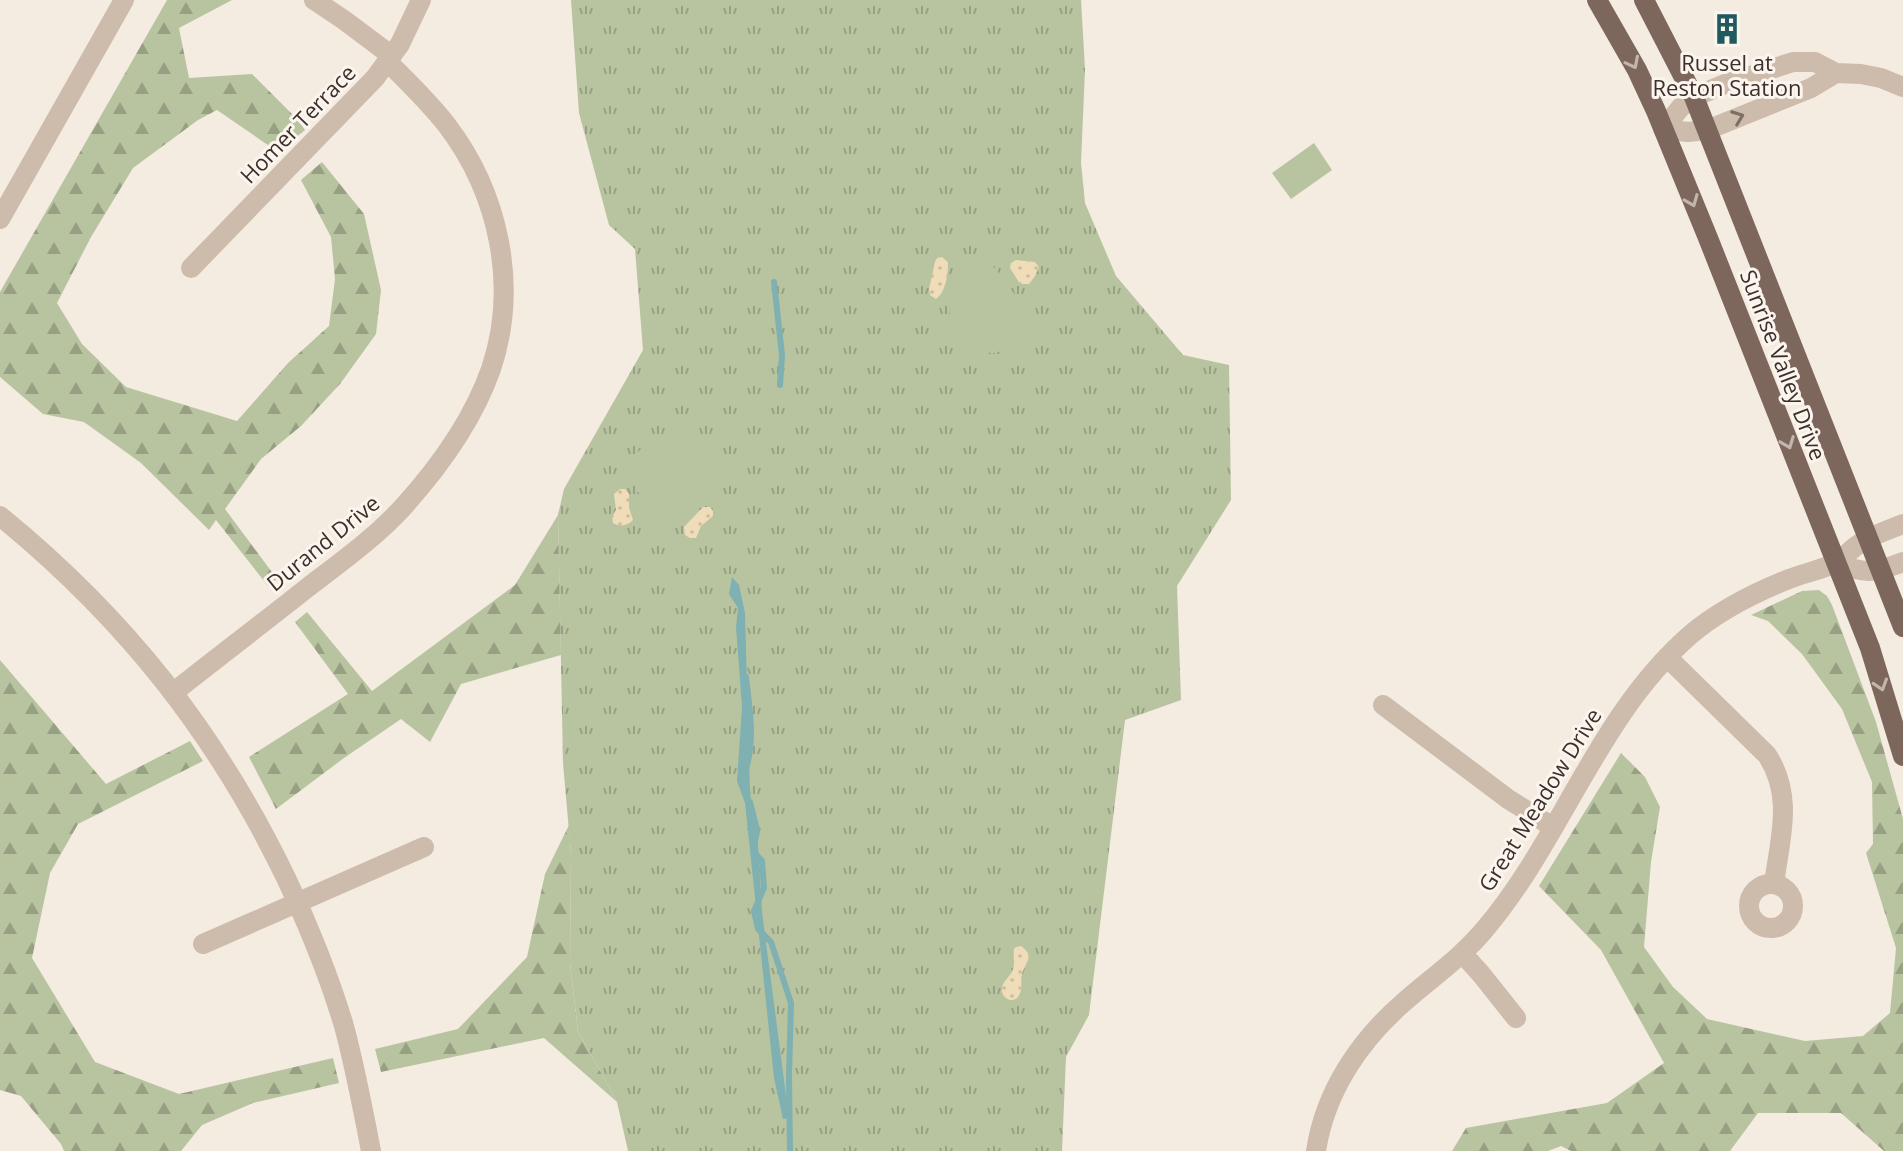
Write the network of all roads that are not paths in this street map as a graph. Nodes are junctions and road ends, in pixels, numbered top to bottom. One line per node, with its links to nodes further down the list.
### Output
1 (124, 0): 12 (street)
2 (314, 0): 6 (street, Durand Drive)
3 (421, 0): 6 (street, Homer Terrace)
4 (1597, 0): 10 (main road, Sunrise Valley Drive, one-way to 10)
5 (1644, 0): 9 (main road, Sunrise Valley Drive)
6 (390, 59): 13 (street, Homer Terrace); 22 (street, Durand Drive)
7 (1836, 73): 8 (street); 9 (street); 11 (street, one-way to 7)
8 (1903, 87)
9 (1694, 97): 10 (street); 11 (main road, Sunrise Valley Drive)
10 (1663, 129): 11 (street); 17 (main road, Sunrise Valley Drive, one-way to 17)
11 (1707, 130): 16 (main road, Sunrise Valley Drive)
12 (0, 219)
13 (191, 268)
14 (0, 516): 22 (street)
15 (1903, 524): 16 (street, Great Meadow Drive)
16 (1868, 538): 17 (street, Great Meadow Drive); 19 (main road, Sunrise Valley Drive)
17 (1836, 562): 19 (street); 21 (street, Great Meadow Drive); 24 (main road, Sunrise Valley Drive, one-way to 24)
18 (1903, 562): 19 (street)
19 (1881, 571): 20 (main road, Sunrise Valley Drive)
20 (1903, 627)
21 (1667, 657): 25 (street, Great Meadow Drive); 27 (street)
22 (174, 692): 28 (street)
23 (1383, 705): 25 (street)
24 (1903, 756)
25 (1553, 827): 30 (street, Great Meadow Drive)
26 (424, 847): 28 (street)
27 (1774, 884)
28 (298, 902): 29 (street); 32 (street)
29 (203, 944)
30 (1462, 953): 31 (street); 33 (street, Great Meadow Drive)
31 (1516, 1018)
32 (371, 1151)
33 (1316, 1151)

